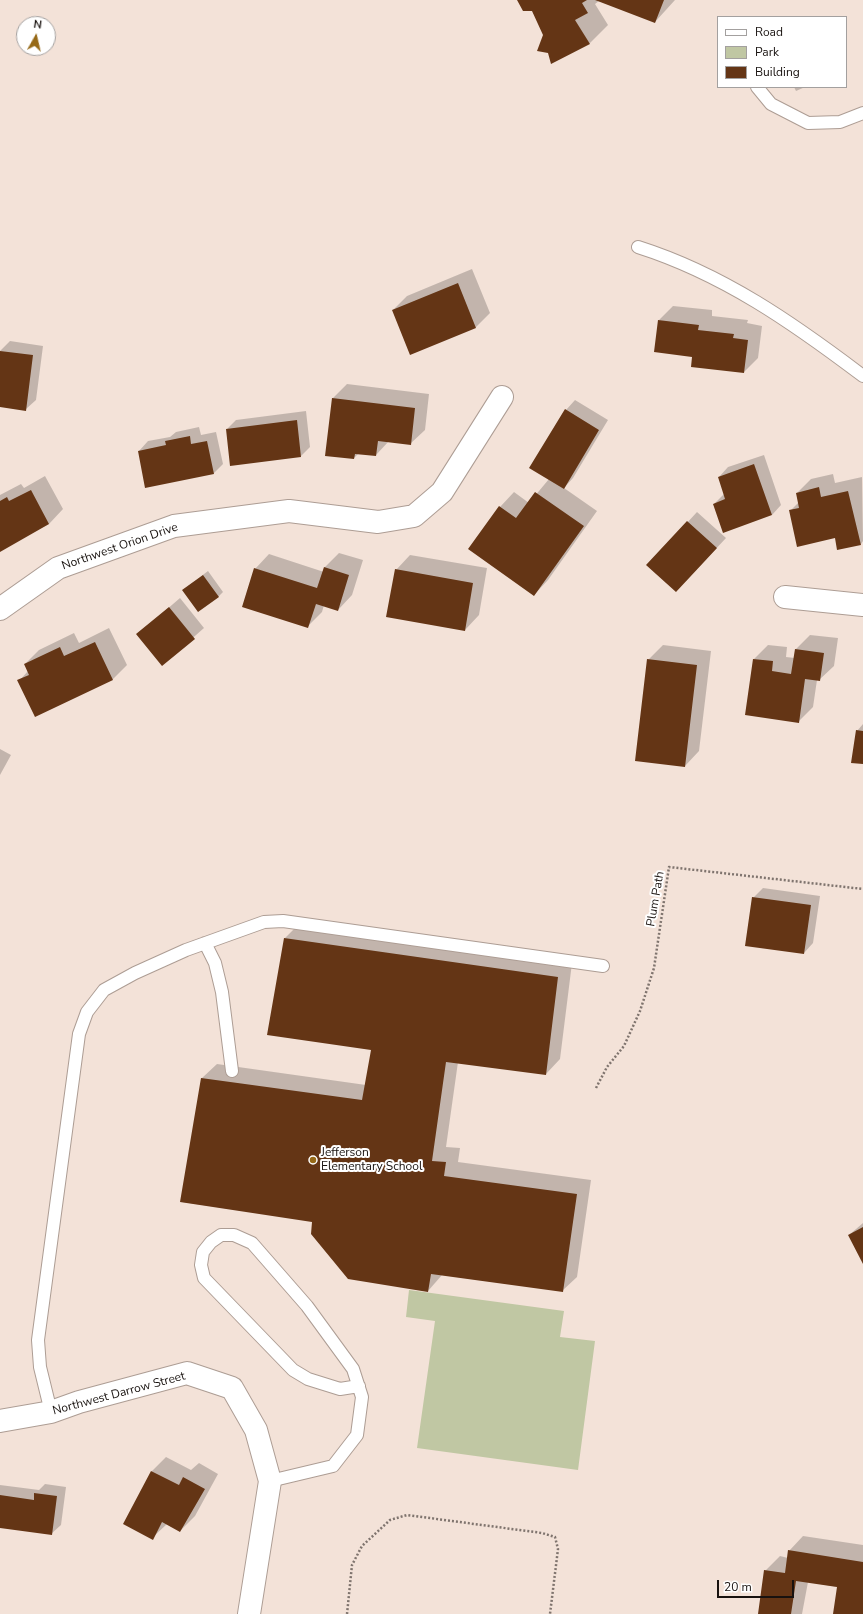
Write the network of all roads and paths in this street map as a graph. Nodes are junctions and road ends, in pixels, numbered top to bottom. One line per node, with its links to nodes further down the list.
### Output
1 (758, 88): 2 (lane)
2 (863, 113)
3 (638, 247): 4 (lane)
4 (863, 376)
5 (502, 397): 8 (street, Northwest Orion Drive)
6 (785, 597): 7 (street)
7 (863, 605)
8 (0, 609)
9 (863, 889): 13 (path, Plum Path)
10 (205, 943): 11 (lane); 12 (lane); 15 (lane)
11 (603, 966)
12 (232, 1071)
13 (596, 1088)
14 (359, 1386): 14 (lane); 17 (lane)
15 (50, 1412): 16 (street, Northwest Darrow Street); 17 (street, Northwest Darrow Street)
16 (0, 1421)
17 (270, 1482): 18 (street)
18 (249, 1614)
19 (347, 1614): 20 (path)
20 (550, 1614)

